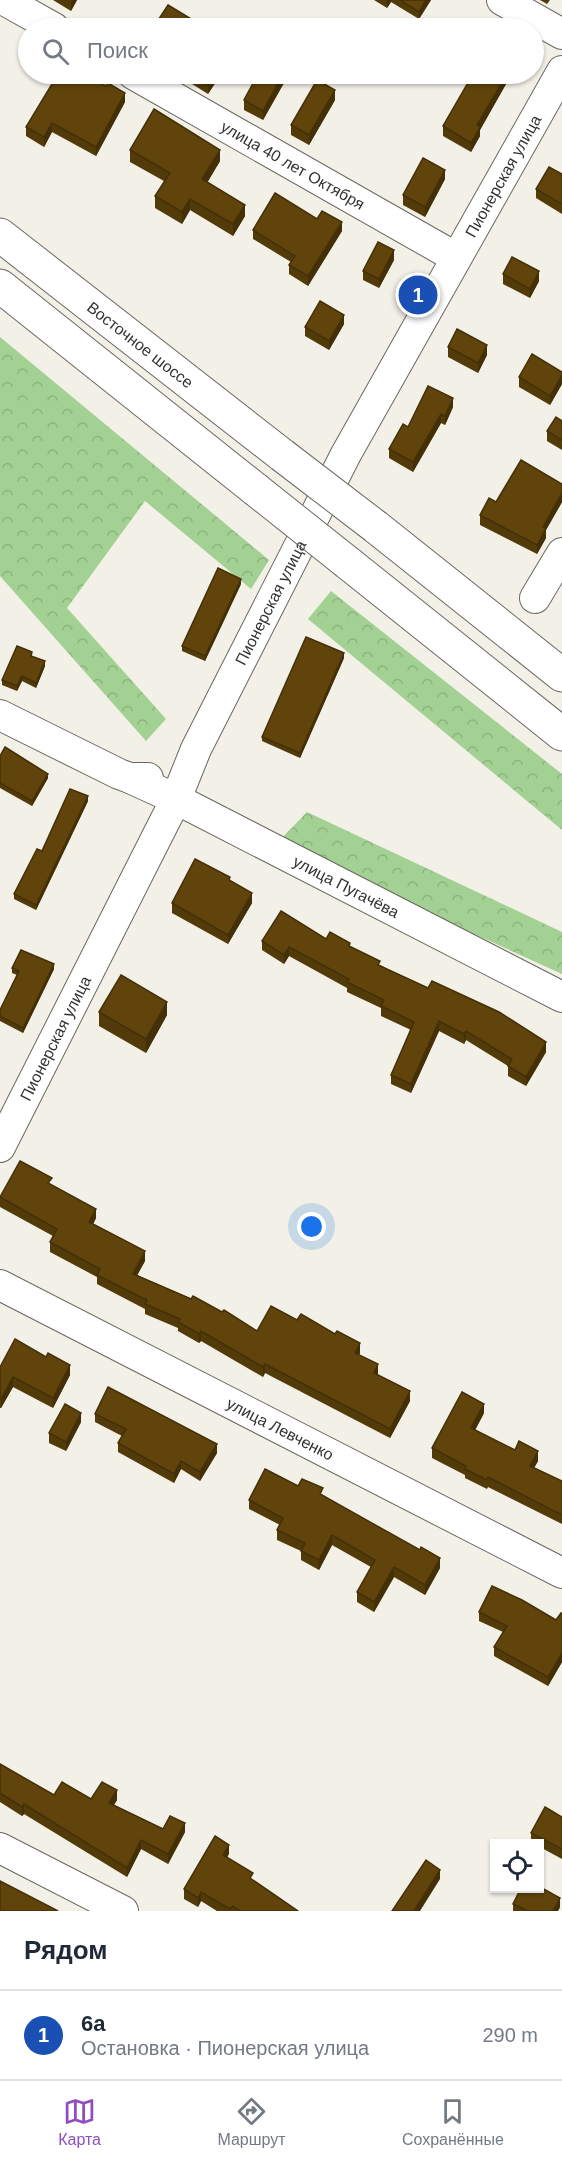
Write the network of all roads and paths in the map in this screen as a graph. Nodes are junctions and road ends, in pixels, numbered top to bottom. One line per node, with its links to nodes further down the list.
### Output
1 (4, 0): 3 (street)
2 (502, 0): 4 (street)
3 (36, 18)
4 (534, 18)
5 (544, 24): 6 (street)
6 (562, 34)
7 (562, 71): 10 (street, Пионерская улица)
8 (151, 84): 10 (street, улица 40 лет Октября)
9 (0, 235): 14 (highway, Восточное шоссе, bridge)
10 (455, 257): 17 (street, Пионерская улица)
11 (0, 286): 16 (highway, bridge)
12 (562, 553): 13 (street)
13 (535, 598)
14 (562, 675)
15 (0, 715): 18 (street, улица Пугачёва)
16 (562, 734)
17 (196, 749): 18 (street); 19 (street, Пионерская улица)
18 (130, 778): 19 (street, улица Пугачёва)
19 (176, 799): 20 (street, улица Пугачёва); 21 (street, Пионерская улица)
20 (562, 997)
21 (0, 1147)
22 (0, 1285): 23 (street, улица Левченко)
23 (562, 1573)
24 (0, 1848): 25 (street)
25 (123, 1911)

